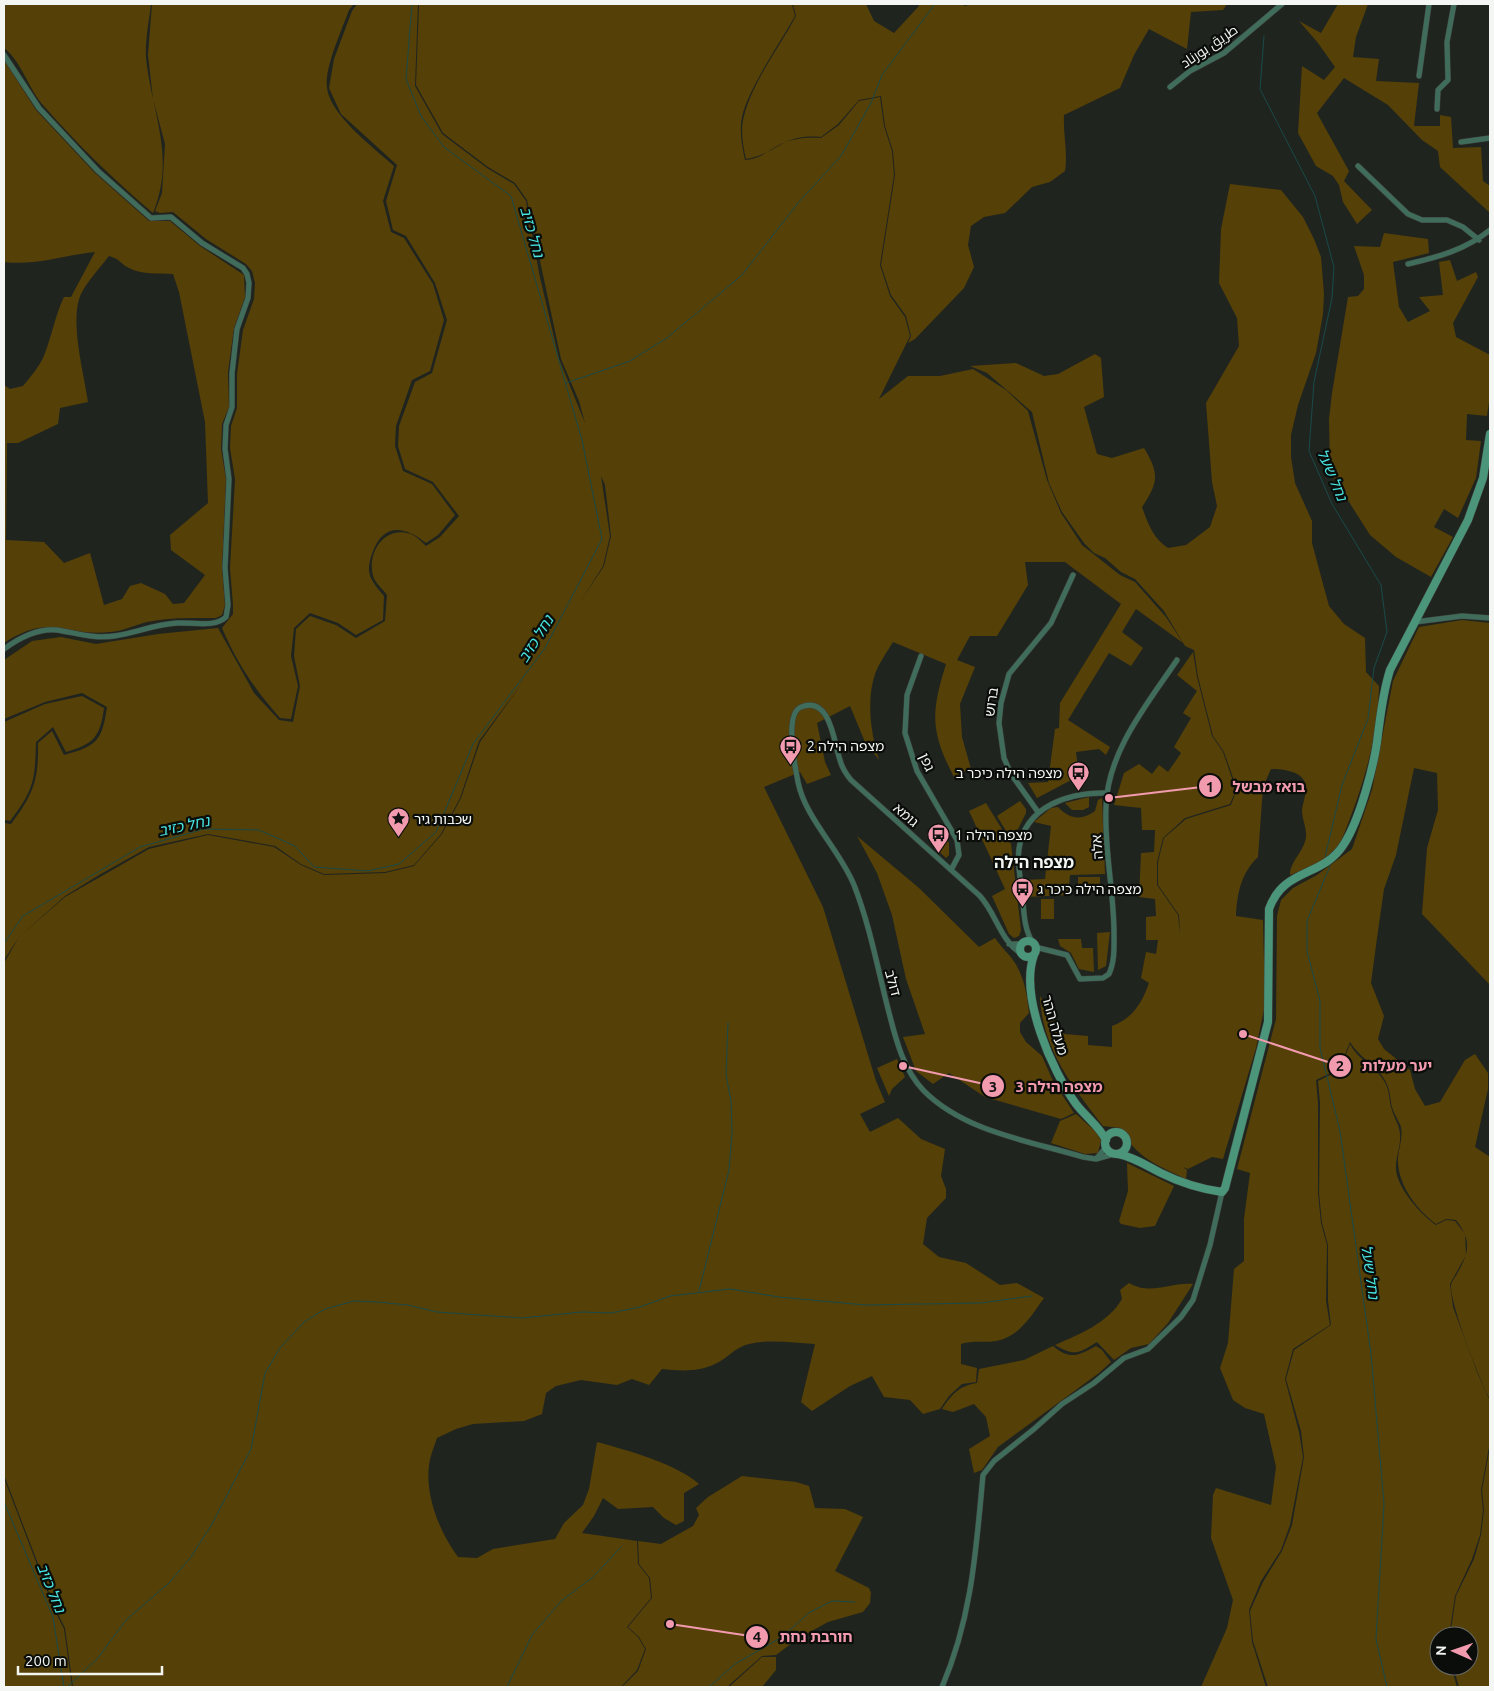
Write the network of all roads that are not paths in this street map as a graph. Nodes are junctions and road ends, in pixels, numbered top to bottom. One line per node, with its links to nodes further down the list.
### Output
1 (1282, 4): 6 (street, طريق بورناد)
2 (1429, 4): 5 (street)
3 (1454, 4): 7 (street)
4 (4, 55): 18 (street)
5 (1419, 76)
6 (1170, 87)
7 (1437, 109)
8 (1490, 138): 9 (street)
9 (1461, 142)
10 (1358, 166): 12 (street)
11 (1490, 230): 12 (street)
12 (1478, 240): 13 (street)
13 (1408, 264)
14 (1490, 434): 17 (main road)
15 (1072, 575): 23 (street, ברוש)
16 (1490, 618): 17 (street)
17 (1415, 622): 38 (main road)
18 (4, 648)
19 (920, 656): 24 (street, גפן)
20 (1177, 660): 22 (street, אלה)
21 (802, 706): 24 (street, גומא); 36 (street, דולב)
22 (1107, 793): 23 (street); 28 (street, אלה)
23 (1038, 812): 25 (street)
24 (952, 870): 26 (street, גומא)
25 (1026, 927): 27 (street); 28 (street)
26 (1007, 943): 27 (street); 29 (street)
27 (1023, 943): 28 (main road); 29 (main road, מעלה ההר)
28 (1034, 949): 29 (main road); 30 (main road, מעלה ההר)
29 (1024, 956): 30 (main road, מעלה ההר)
30 (1031, 975): 31 (main road, מעלה ההר)
31 (1097, 1128): 32 (main road); 33 (main road, מעלה ההר)
32 (1114, 1132): 33 (main road); 34 (main road)
33 (1106, 1143): 35 (main road); 36 (street)
34 (1127, 1143): 35 (main road); 37 (main road)
35 (1116, 1154): 36 (street, דולב); 37 (main road)
36 (1096, 1158)
37 (1135, 1159): 38 (main road)
38 (1222, 1192): 39 (street)
39 (942, 1687)

